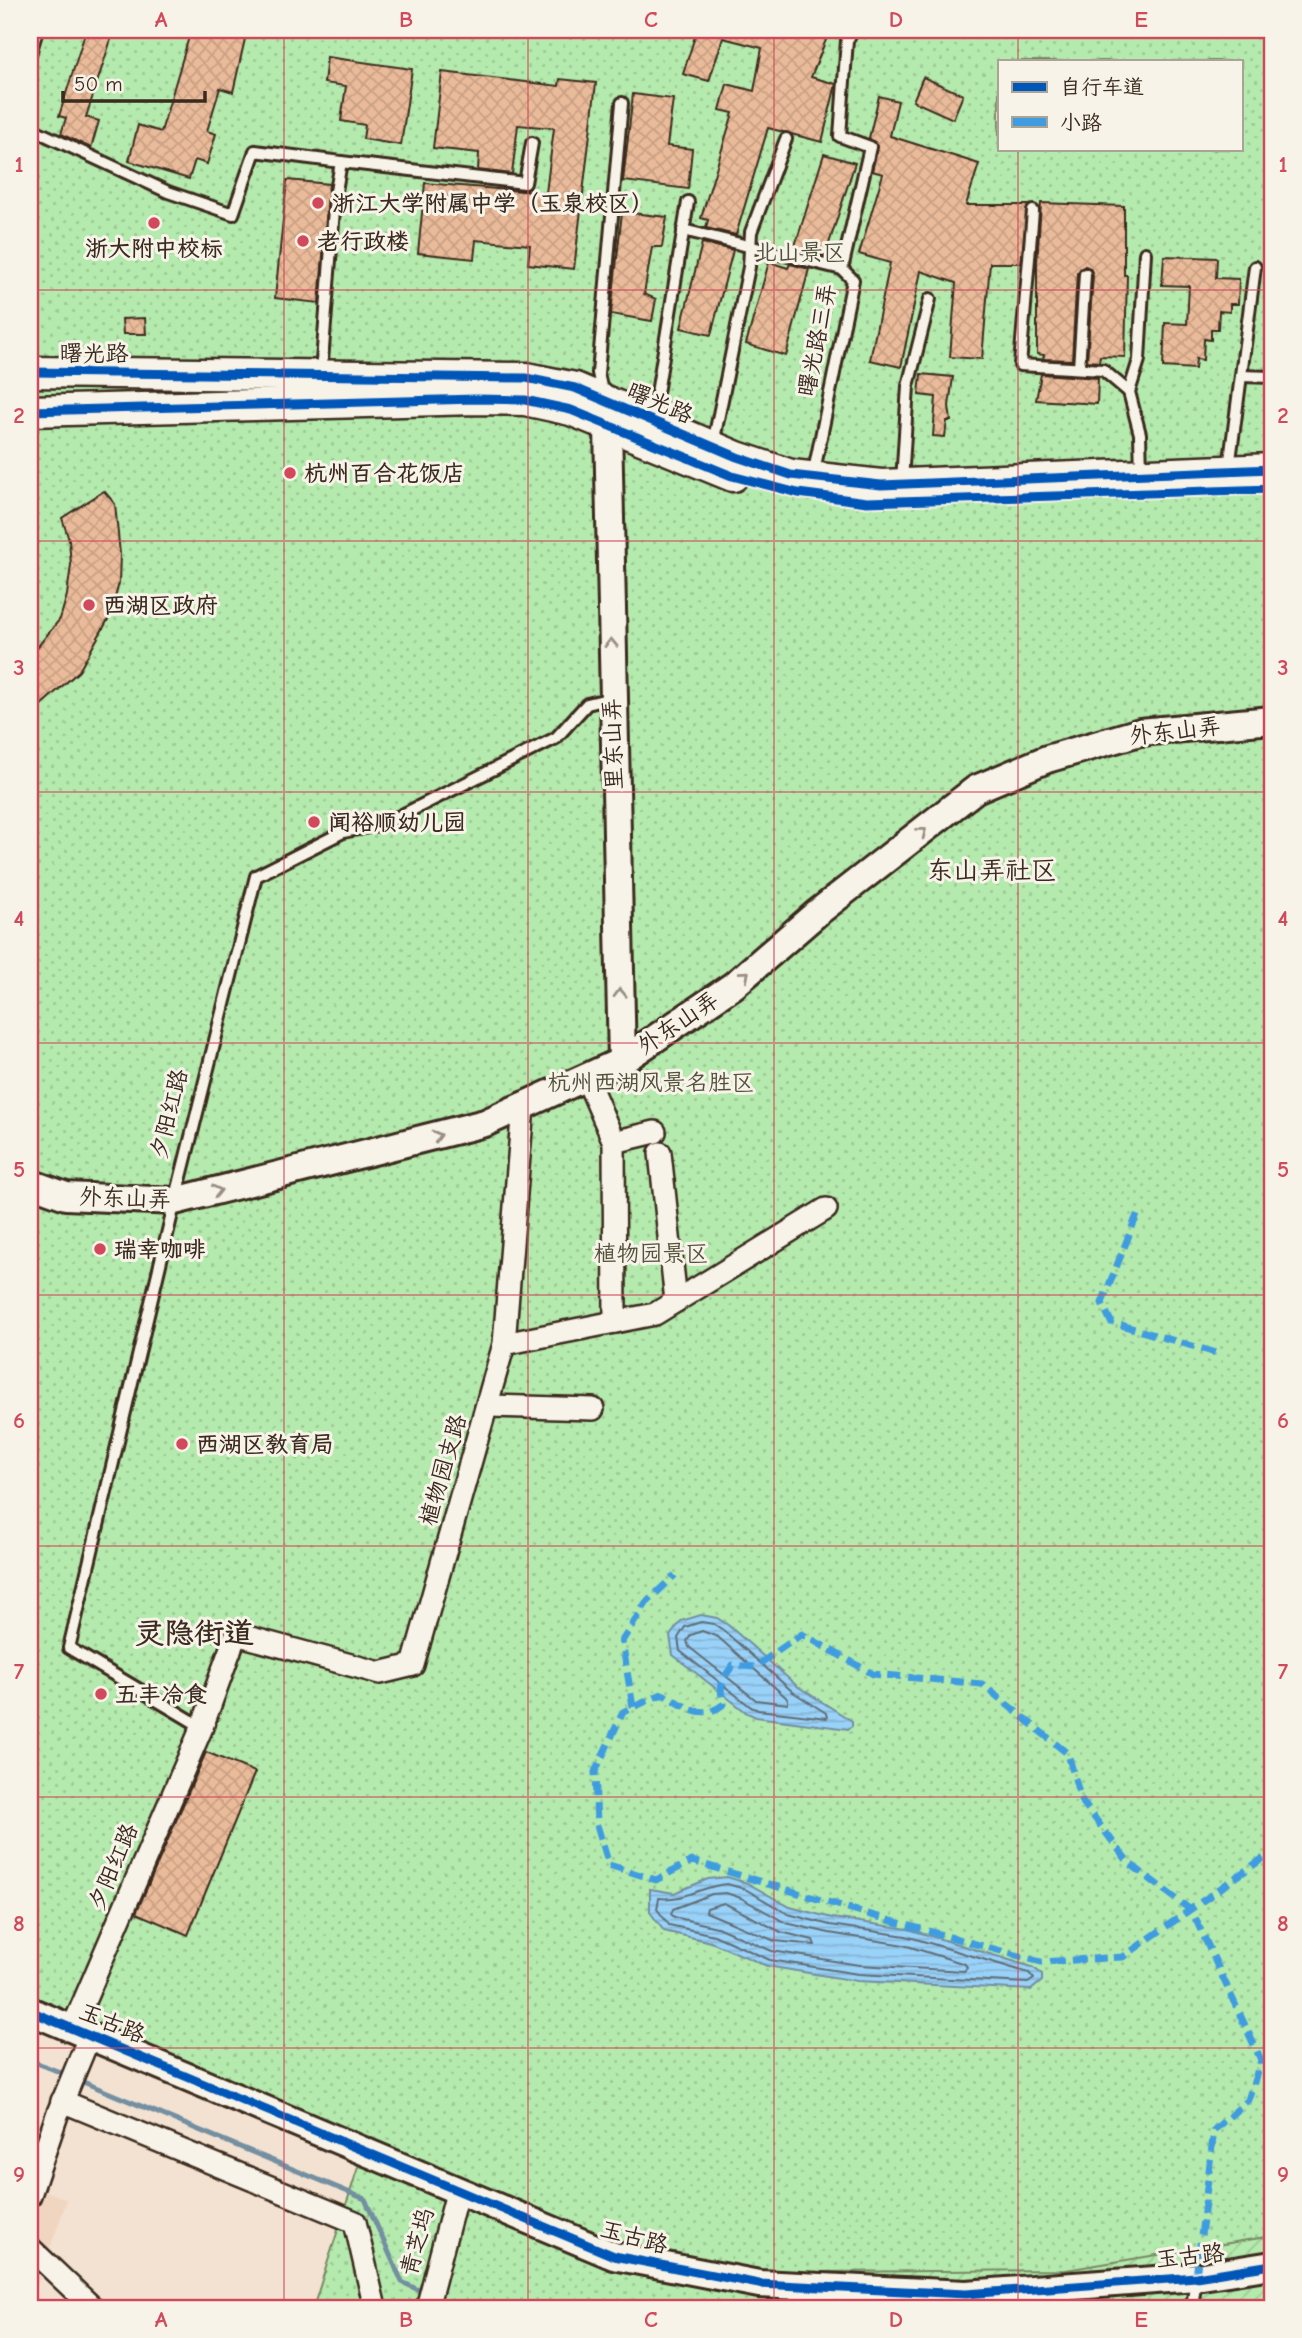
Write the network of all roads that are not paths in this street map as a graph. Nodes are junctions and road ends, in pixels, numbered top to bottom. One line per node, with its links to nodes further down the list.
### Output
1 (37, 30): 3 (lane)
2 (854, 30): 15 (lane, 曙光路三弄)
3 (30, 54)
4 (622, 103): 25 (lane)
5 (30, 128): 8 (lane)
6 (786, 139): 12 (lane)
7 (532, 143): 8 (lane)
8 (341, 162): 20 (lane)
9 (688, 202): 11 (lane)
10 (1033, 211): 18 (lane)
11 (683, 230): 12 (lane); 26 (lane)
12 (750, 245): 15 (lane); 27 (lane)
13 (1145, 253): 23 (lane)
14 (1255, 267): 21 (lane)
15 (842, 269): 31 (lane, 曙光路三弄)
16 (1085, 274): 18 (lane)
17 (930, 299): 32 (lane)
18 (1079, 368): 23 (lane)
19 (30, 372): 20 (main road, 曙光路)
20 (321, 374): 25 (main road, 曙光路)
21 (1241, 376): 22 (lane); 29 (lane)
22 (1272, 377)
23 (1129, 392): 30 (lane)
24 (30, 411): 25 (main road, 曙光路)
25 (606, 413): 26 (main road, 曙光路); 33 (main road, 曙光路); 34 (street, 里东山弄, one-way to 25)
26 (653, 421): 27 (main road, 曙光路)
27 (712, 446): 31 (main road, 曙光路)
28 (1272, 470): 29 (main road, 曙光路)
29 (1229, 471): 30 (main road, 曙光路)
30 (1142, 474): 32 (main road, 曙光路)
31 (813, 476): 32 (main road, 曙光路)
32 (902, 484)
33 (1272, 489)
34 (612, 698): 36 (street, 里东山弄, one-way to 34); 43 (lane, 夕阳红路)
35 (1272, 720): 36 (street, 外东山弄, one-way to 35)
36 (622, 1061): 37 (street, 外东山弄)
37 (586, 1077): 38 (street, 外东山弄); 40 (street)
38 (523, 1106): 43 (street, 外东山弄, one-way to 38); 47 (street, 植物园支路)
39 (655, 1132): 40 (street)
40 (614, 1142): 46 (street)
41 (660, 1153): 45 (street)
42 (30, 1183): 43 (street, 外东山弄)
43 (175, 1201): 51 (lane, 夕阳红路)
44 (826, 1209): 45 (street)
45 (677, 1301): 46 (street)
46 (615, 1322): 47 (street)
47 (504, 1344): 48 (street, 植物园支路)
48 (489, 1406): 49 (street); 50 (street, 植物园支路)
49 (593, 1409)
50 (236, 1634): 51 (street, 夕阳红路)
51 (202, 1727): 53 (street, 夕阳红路)
52 (30, 2011): 53 (street, 玉古路)
53 (81, 2031): 54 (street, 夕阳红路); 55 (street, 玉古路)
54 (59, 2108): 56 (street, 夕阳红路); 61 (street)
55 (458, 2189): 59 (street, 玉古路); 62 (street, 青芝坞)
56 (30, 2195)
57 (30, 2248): 60 (street)
58 (1272, 2265): 59 (street, 玉古路)
59 (1196, 2277): 63 (lane)
60 (93, 2308)
61 (375, 2308)
62 (427, 2308)
63 (1192, 2308)

